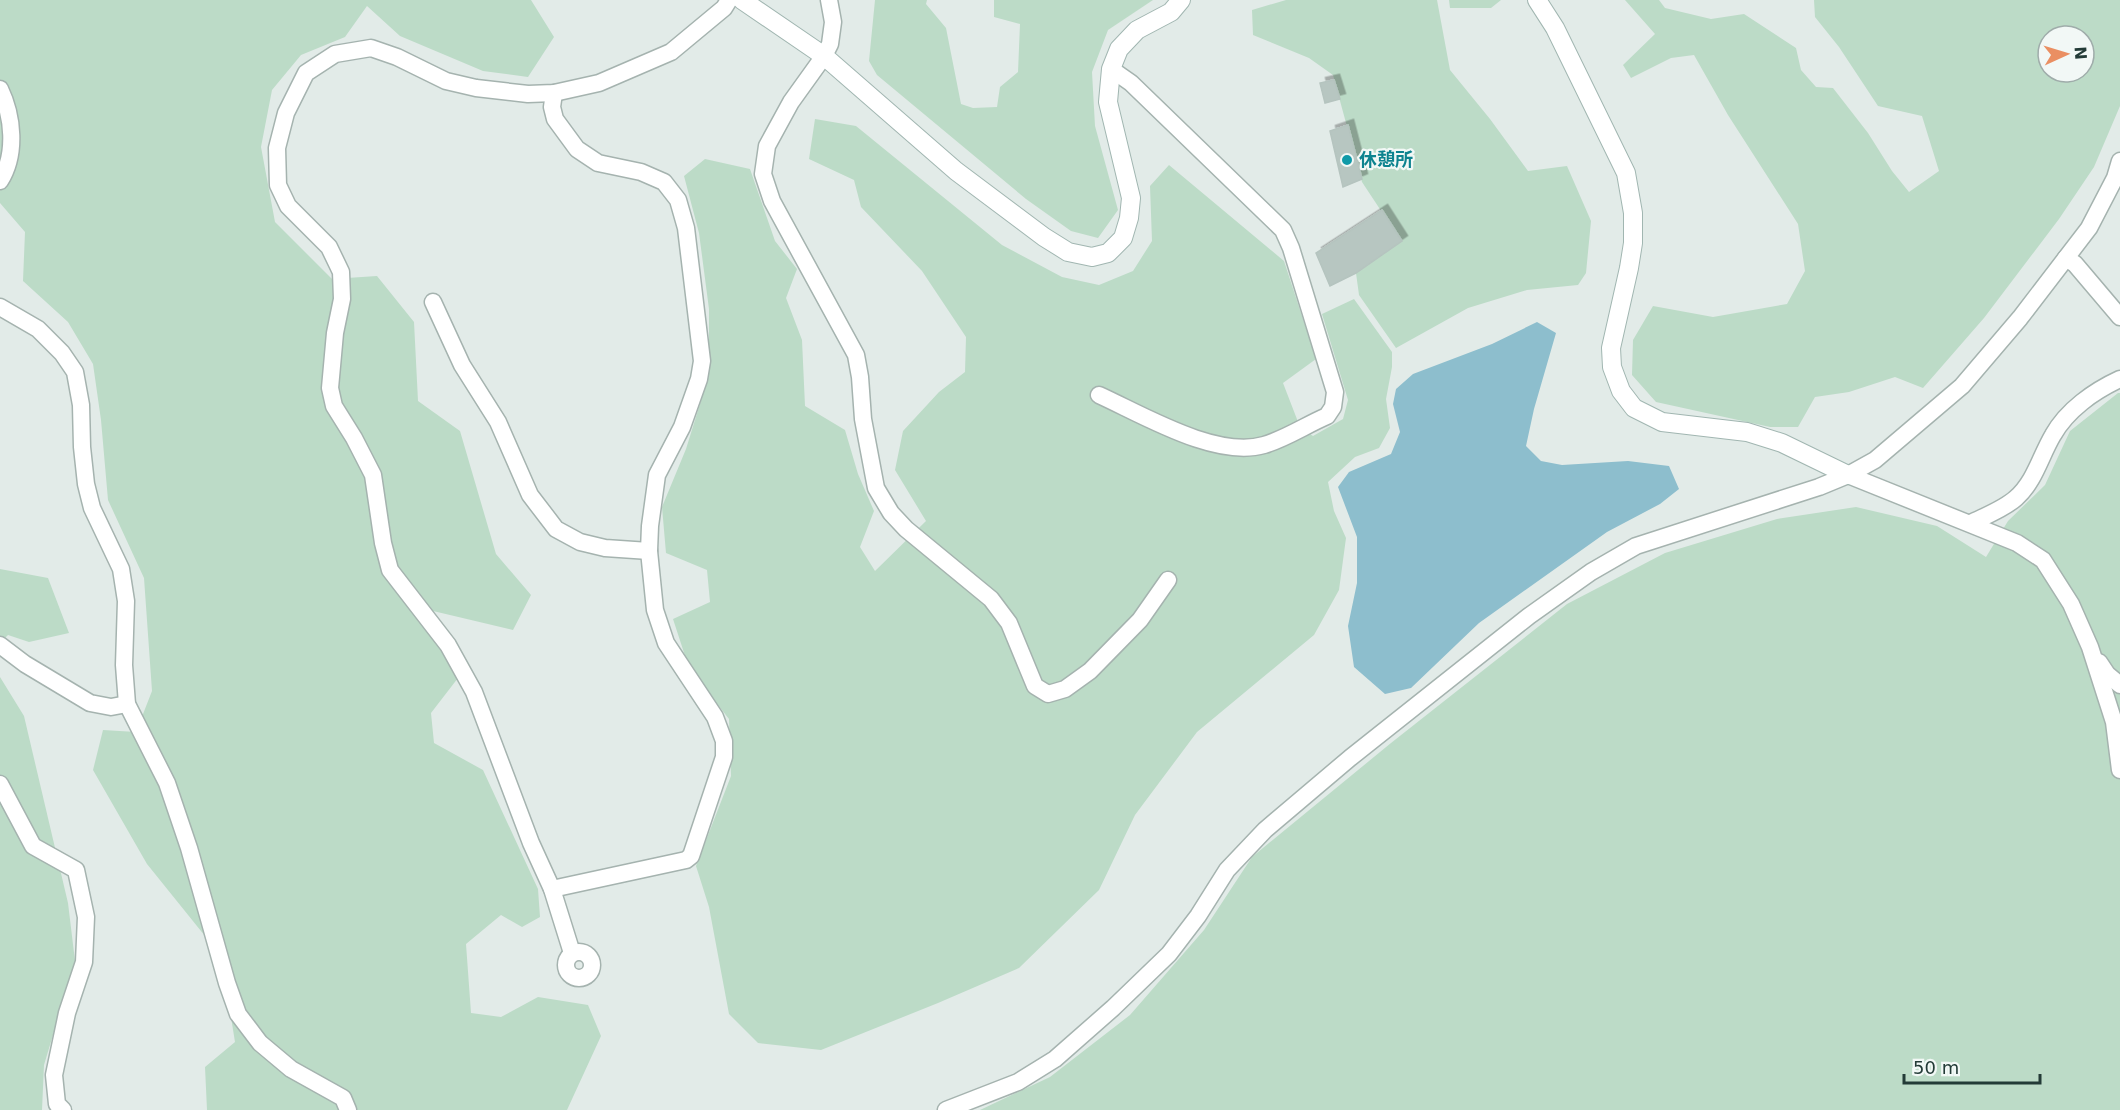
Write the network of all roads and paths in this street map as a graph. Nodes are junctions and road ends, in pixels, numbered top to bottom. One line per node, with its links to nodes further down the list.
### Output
1 (729, 0): 9 (street)
2 (742, 0): 6 (street)
3 (830, 0): 6 (street)
4 (1181, 0): 7 (street)
5 (1537, 0): 18 (street)
6 (824, 56): 7 (street); 21 (street)
7 (1111, 69): 17 (street)
8 (0, 88): 11 (street)
9 (554, 93): 20 (street); 28 (street)
10 (2120, 161): 12 (street)
11 (0, 181)
12 (2066, 258): 15 (street); 18 (street)
13 (433, 302): 20 (street)
14 (0, 307): 25 (street)
15 (2120, 317)
16 (2120, 379): 19 (street)
17 (1099, 395)
18 (1848, 475): 19 (street); 32 (street)
19 (1971, 523): 23 (street)
20 (649, 551): 28 (street)
21 (1168, 580)
22 (0, 645): 25 (street)
23 (2090, 647): 24 (street); 26 (street)
24 (2120, 686)
25 (127, 704): 31 (street)
26 (2120, 770)
27 (0, 784): 30 (street)
28 (552, 889): 29 (street)
29 (572, 953)
30 (63, 1110)
31 (348, 1110)
32 (946, 1110)

